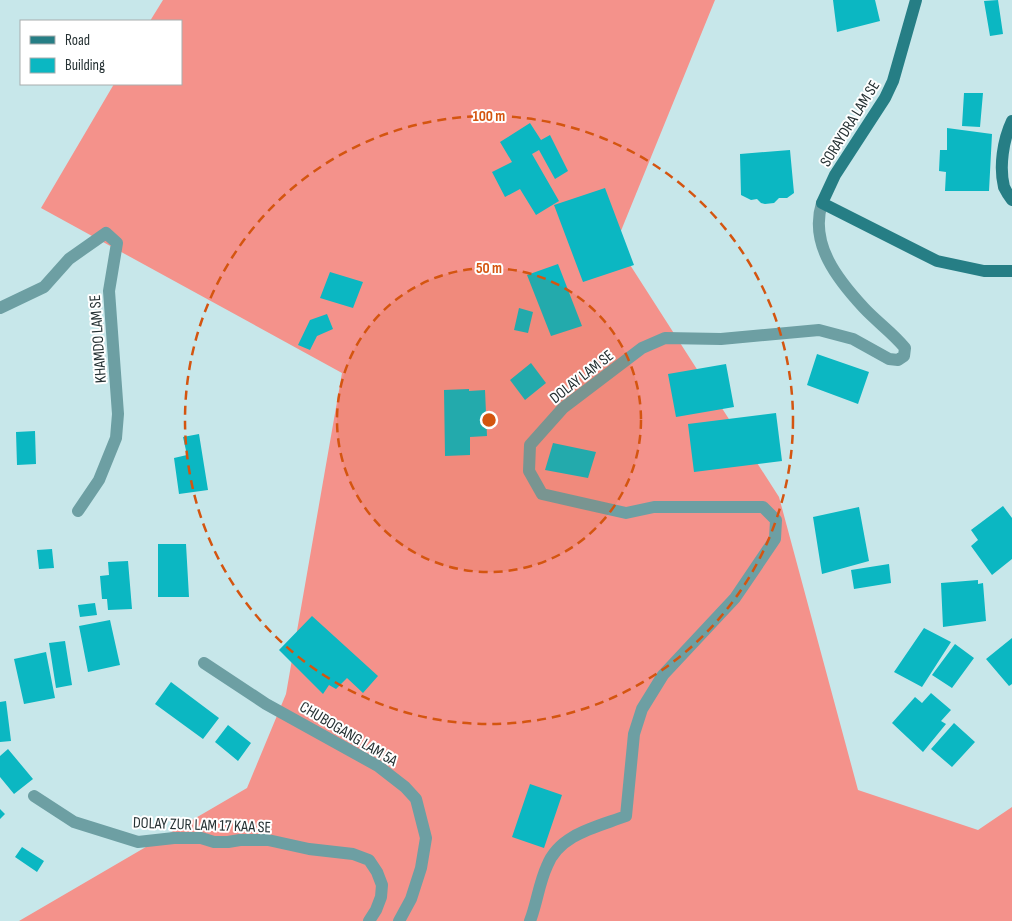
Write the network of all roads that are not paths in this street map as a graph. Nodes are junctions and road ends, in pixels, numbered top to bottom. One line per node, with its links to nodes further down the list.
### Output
1 (916, 0): 4 (street, SORAYDRA LAM SE)
2 (1012, 121): 3 (street)
3 (1012, 200)
4 (822, 203): 5 (street); 12 (street, DOLAY LAM SE)
5 (1012, 271)
6 (0, 308): 7 (street, KHAMDO LAM SE)
7 (78, 511)
8 (204, 663): 11 (street, CHUBOGANG LAM 5A)
9 (34, 796): 10 (street, DOLAY ZUR LAM 17 KAA SE)
10 (369, 921)
11 (400, 921)
12 (530, 921)

